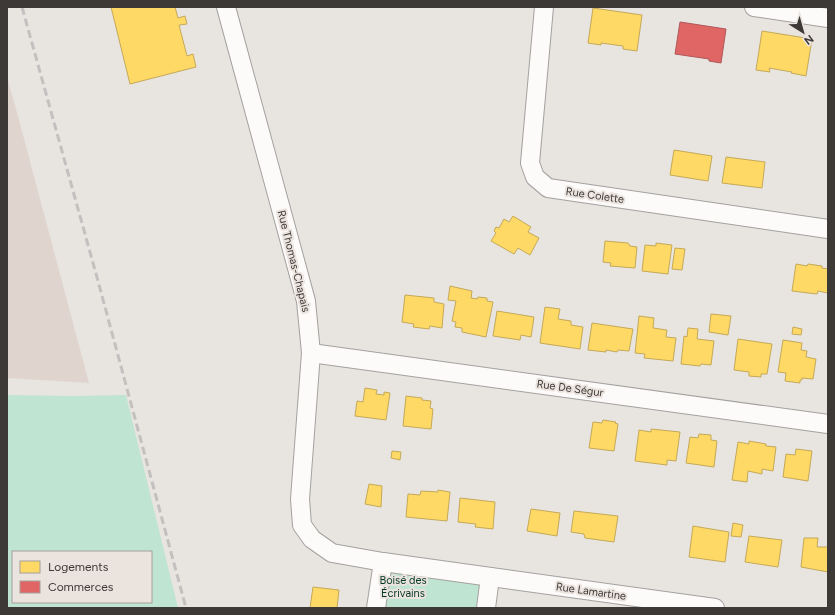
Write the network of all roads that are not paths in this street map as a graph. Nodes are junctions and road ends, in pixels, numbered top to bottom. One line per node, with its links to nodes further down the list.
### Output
1 (226, 7): 6 (street, Rue Thomas-Chapais)
2 (544, 7): 5 (street, Rue Colette)
3 (754, 7): 4 (street)
4 (828, 18)
5 (828, 229)
6 (311, 353): 7 (street, Rue De Ségur); 8 (street, Rue Thomas-Chapais)
7 (828, 424)
8 (383, 562): 9 (street, Rue Lamartine); 10 (street)
9 (490, 577): 11 (street); 12 (street, Rue Lamartine)
10 (376, 608)
11 (486, 608)
12 (706, 608)

